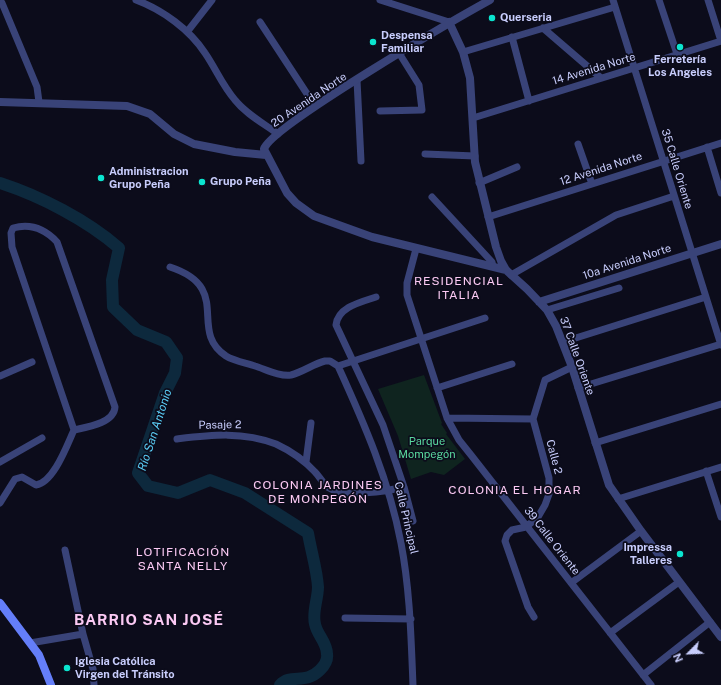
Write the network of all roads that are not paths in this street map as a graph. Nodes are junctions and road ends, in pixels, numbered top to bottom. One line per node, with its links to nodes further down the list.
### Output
1 (136, 0): 12 (street)
2 (212, 0): 12 (street)
3 (380, 0): 10 (street)
4 (490, 0): 10 (street, 20 Avenida Norte)
5 (659, 0): 17 (street)
6 (708, 0): 14 (street)
7 (2, 3): 23 (street)
8 (614, 3): 11 (street); 18 (street, 35 Calle Oriente)
9 (260, 22): 24 (street)
10 (449, 22): 15 (street, 37 Calle Oriente); 16 (street, 20 Avenida Norte)
11 (543, 28): 13 (street); 19 (street)
12 (187, 32): 27 (street)
13 (512, 37): 15 (street); 21 (street)
14 (721, 41): 17 (street, 14 Avenida Norte)
15 (462, 52): 26 (street, 37 Calle Oriente)
16 (399, 53): 20 (street, 20 Avenida Norte); 25 (street)
17 (677, 54): 18 (street, 14 Avenida Norte)
18 (634, 68): 19 (street, 14 Avenida Norte); 35 (street, 35 Calle Oriente)
19 (601, 78): 21 (street, 14 Avenida Norte)
20 (357, 80): 24 (street, 20 Avenida Norte); 34 (street)
21 (529, 101): 26 (street, 14 Avenida Norte)
22 (0, 102): 23 (street)
23 (39, 102): 32 (street)
24 (315, 106): 27 (street, 20 Avenida Norte)
25 (380, 111)
26 (473, 118): 33 (street, 37 Calle Oriente)
27 (278, 134): 32 (street, 20 Avenida Norte)
28 (721, 143): 30 (street, 12 Avenida Norte)
29 (578, 144): 38 (street)
30 (707, 147): 35 (street, 12 Avenida Norte); 39 (street)
31 (425, 154): 33 (street)
32 (266, 155): 44 (street)
33 (474, 156): 37 (street, 37 Calle Oriente)
34 (361, 161)
35 (663, 161): 38 (street, 12 Avenida Norte); 40 (street, 35 Calle Oriente)
36 (517, 167): 37 (street)
37 (479, 183): 42 (street, 37 Calle Oriente)
38 (592, 184): 42 (street, 12 Avenida Norte)
39 (721, 193)
40 (674, 196): 45 (street, 35 Calle Oriente); 48 (street)
41 (432, 197): 46 (street)
42 (488, 217): 48 (street, 37 Calle Oriente)
43 (721, 244): 45 (street, 10a Avenida Norte)
44 (416, 249): 46 (street); 55 (street, 39 Calle Oriente)
45 (692, 253): 50 (street, 35 Calle Oriente); 52 (street, 10a Avenida Norte)
46 (493, 266): 48 (street)
47 (170, 267): 61 (street)
48 (508, 273): 52 (street, 37 Calle Oriente)
49 (619, 288): 53 (street)
50 (706, 296): 56 (street); 57 (street, 35 Calle Oriente)
51 (376, 297): 58 (street)
52 (540, 302): 53 (street, 37 Calle Oriente)
53 (547, 310): 56 (street, 37 Calle Oriente)
54 (485, 318): 55 (street)
55 (421, 338): 58 (street); 64 (street, 39 Calle Oriente)
56 (562, 342): 62 (street, 37 Calle Oriente)
57 (721, 344): 65 (street)
58 (353, 360): 61 (street); 78 (street)
59 (32, 362): 63 (street)
60 (512, 364): 64 (street)
61 (338, 366): 79 (street, Calle Principal)
62 (572, 368): 65 (street, 37 Calle Oriente); 68 (street)
63 (0, 376)
64 (437, 388): 67 (street, 39 Calle Oriente)
65 (578, 388): 73 (street, 37 Calle Oriente)
66 (721, 404): 73 (street)
67 (447, 418): 68 (street); 84 (street, 39 Calle Oriente)
68 (533, 419): 84 (street, Calle 2)
69 (311, 423): 75 (street)
70 (74, 430): 70 (street); 81 (street)
71 (42, 438): 74 (street)
72 (177, 439): 75 (street, Pasaje 2)
73 (595, 443): 80 (street, 37 Calle Oriente)
74 (0, 462)
75 (306, 462): 79 (street, Pasaje 2)
76 (721, 467): 77 (street)
77 (706, 471): 80 (street); 82 (street)
78 (404, 487): 79 (street, Pasaje 2); 83 (street)
79 (388, 490): 92 (street, Calle Principal)
80 (618, 499): 85 (street, 37 Calle Oriente)
81 (0, 503)
82 (721, 516)
83 (413, 521)
84 (526, 527): 88 (street, 39 Calle Oriente); 90 (street, Calle 2)
85 (641, 531): 87 (street, 37 Calle Oriente); 88 (street)
86 (66, 550): 96 (street)
87 (680, 582): 93 (street, 37 Calle Oriente); 95 (street)
88 (571, 583): 95 (street, 39 Calle Oriente)
89 (0, 603): 97 (main road)
90 (534, 617)
91 (345, 618): 92 (street)
92 (411, 619): 101 (street, Calle Principal)
93 (710, 622): 94 (street, 37 Calle Oriente); 98 (street)
94 (720, 632)
95 (610, 633): 98 (street, 39 Calle Oriente)
96 (83, 634): 97 (street); 100 (street)
97 (30, 643): 99 (main road)
98 (643, 675): 102 (street, 39 Calle Oriente)
99 (51, 685)
100 (94, 685)
101 (413, 685)
102 (651, 685)

